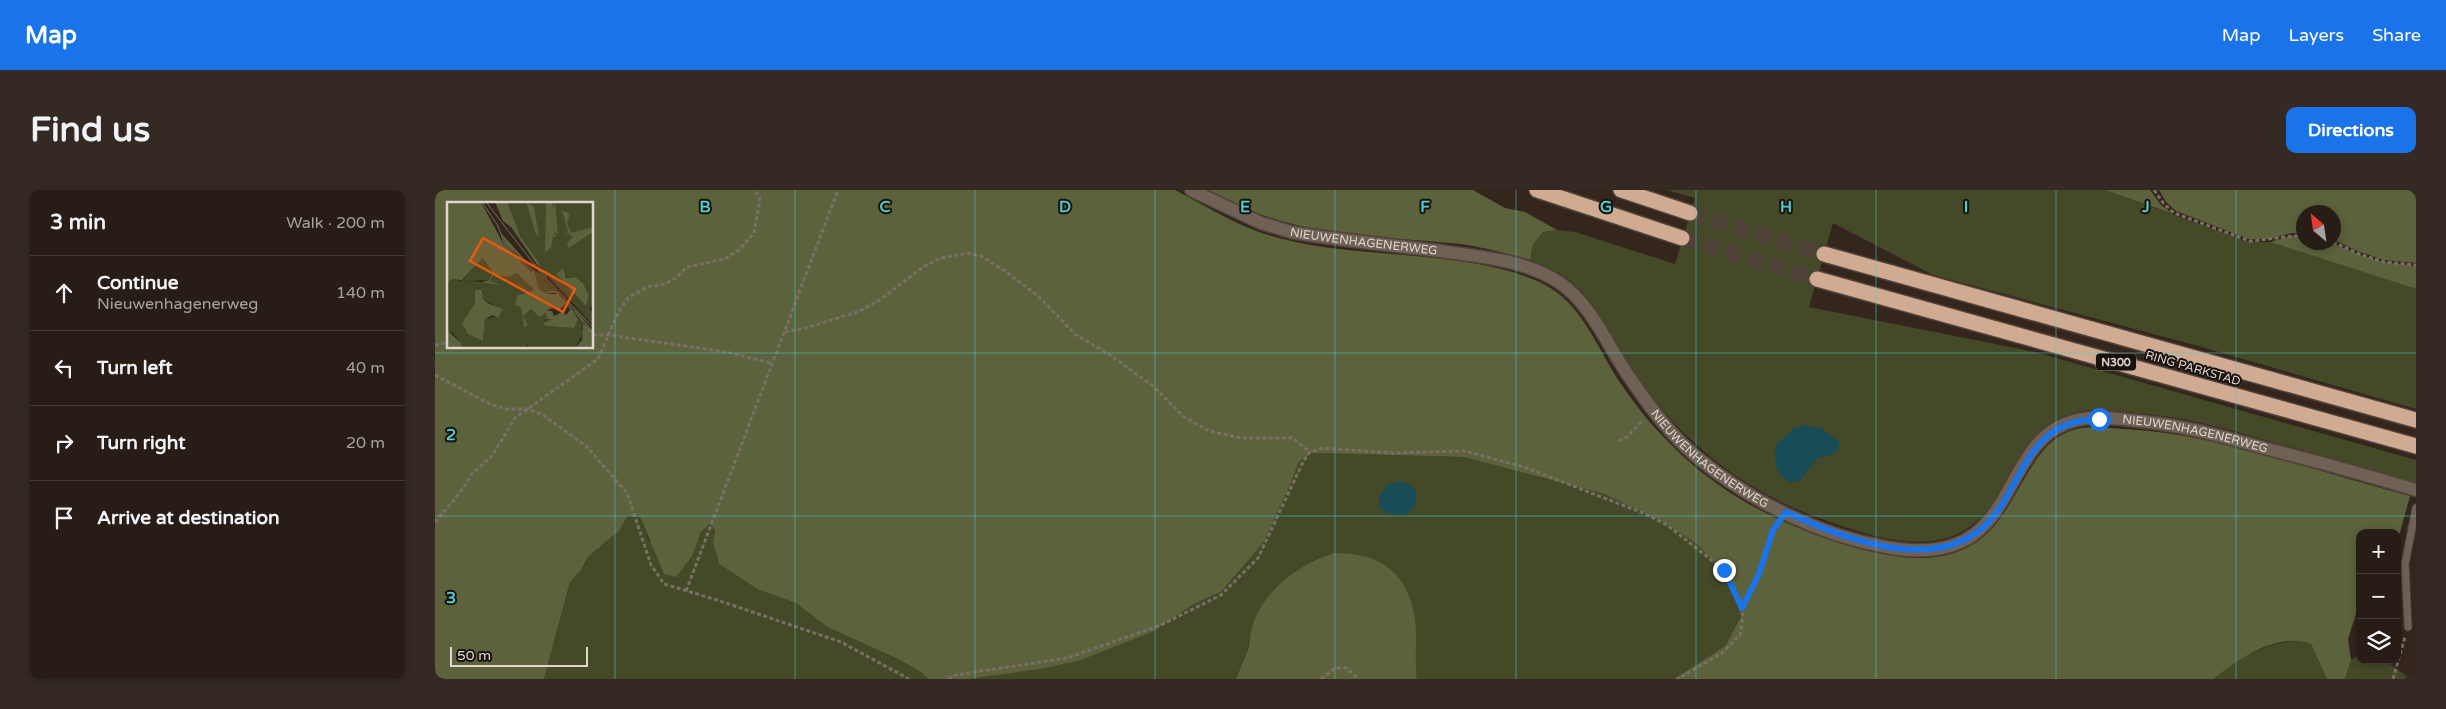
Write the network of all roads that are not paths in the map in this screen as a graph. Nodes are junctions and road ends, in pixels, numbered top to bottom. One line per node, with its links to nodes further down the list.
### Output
1 (1191, 190): 10 (street, NIEUWENHAGENERWEG)
2 (1537, 190): 5 (highway)
3 (1621, 190): 4 (highway)
4 (1690, 213)
5 (1682, 238)
6 (1824, 254): 8 (highway, RING PARKSTAD / N300)
7 (1817, 279): 9 (highway, RING PARKSTAD / N300)
8 (2416, 420)
9 (2416, 446)
10 (2416, 490)
11 (2416, 508): 12 (lane)
12 (2408, 626)

